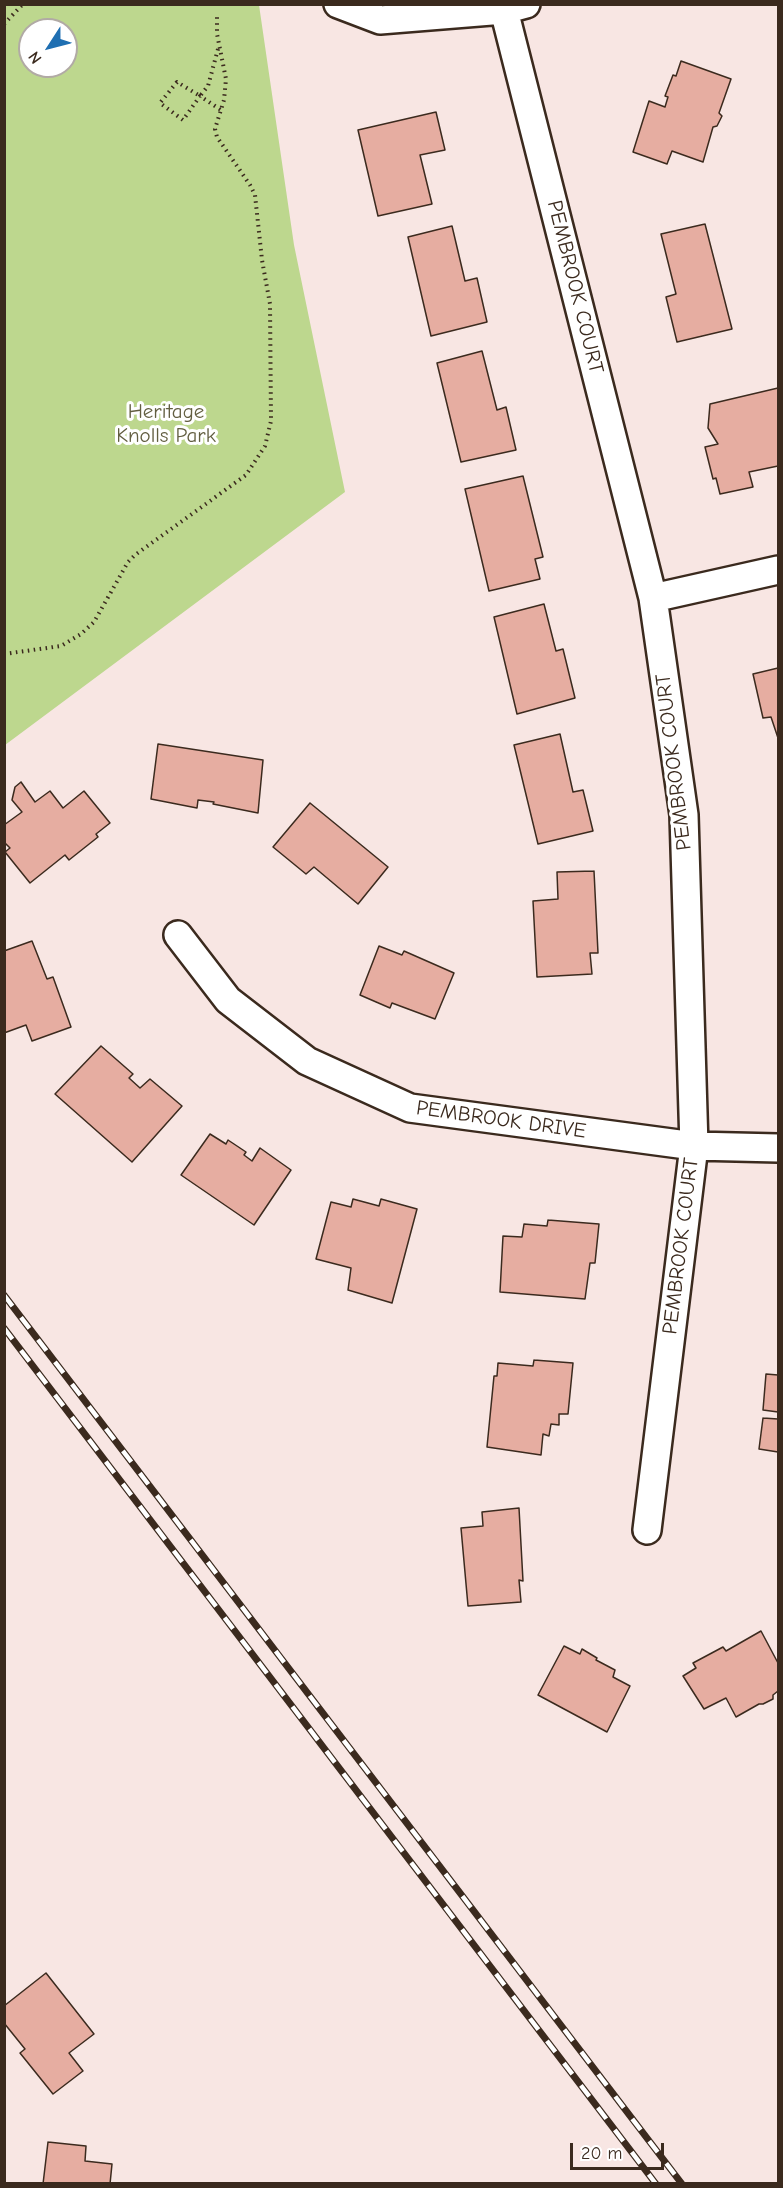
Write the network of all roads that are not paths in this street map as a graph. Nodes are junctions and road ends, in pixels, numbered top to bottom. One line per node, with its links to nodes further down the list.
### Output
1 (338, 4): 2 (street)
2 (515, 7): 4 (street, PEMBROOK COURT)
3 (778, 570): 4 (street)
4 (653, 598): 6 (street, PEMBROOK COURT)
5 (178, 935): 6 (street, PEMBROOK DRIVE)
6 (694, 1146): 7 (street, PEMBROOK DRIVE); 8 (street, PEMBROOK COURT)
7 (778, 1148)
8 (647, 1530)

